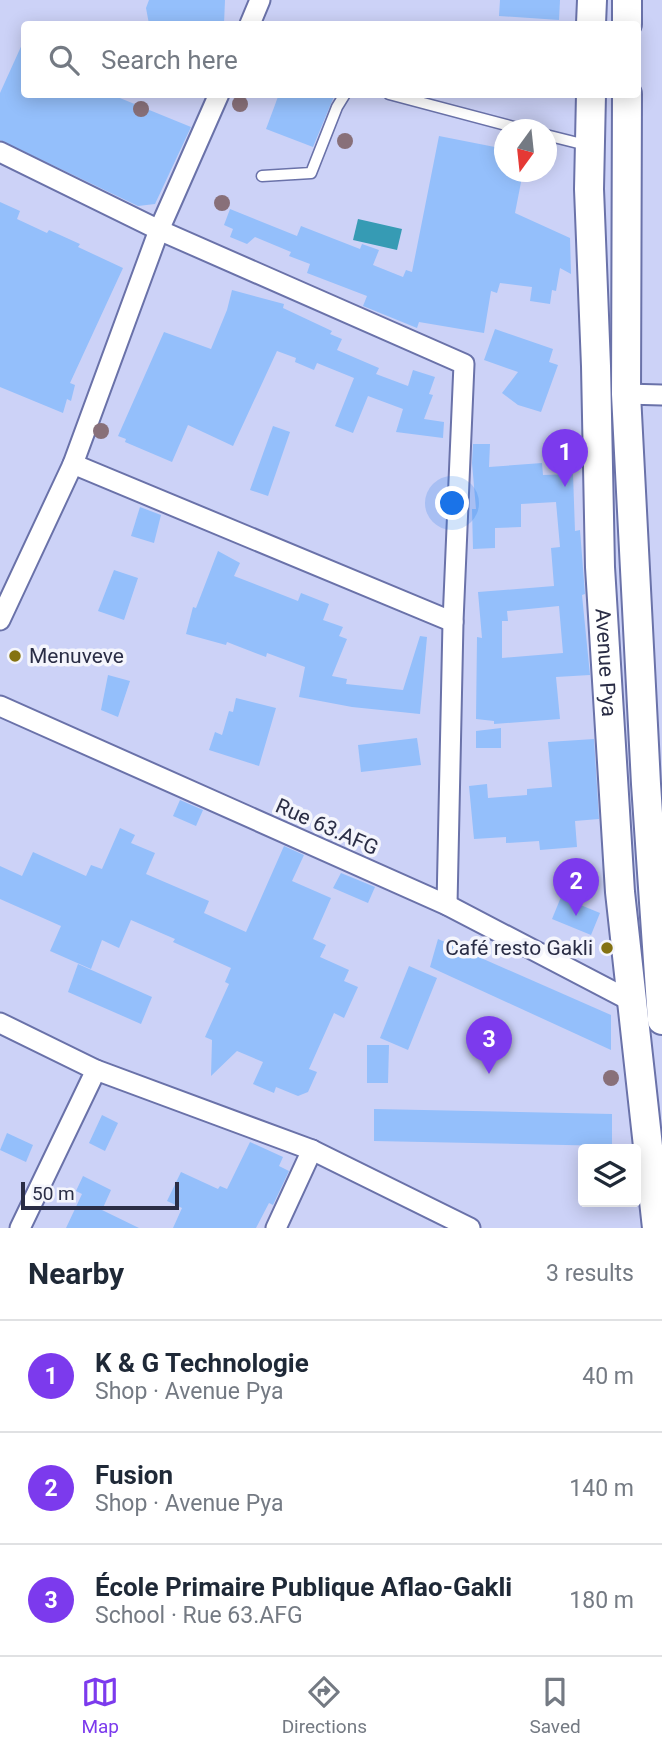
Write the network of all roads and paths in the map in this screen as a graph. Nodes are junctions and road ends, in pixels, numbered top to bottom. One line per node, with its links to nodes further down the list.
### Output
1 (260, 0): 4 (street)
2 (592, 0): 5 (main road)
3 (627, 0): 6 (main road)
4 (251, 21)
5 (591, 21)
6 (627, 21)
7 (217, 98): 17 (street)
8 (343, 98): 16 (lane)
9 (404, 98): 12 (lane)
10 (591, 98): 14 (main road, Avenue Pya)
11 (627, 98): 18 (main road, Avenue Pya)
12 (494, 122)
13 (557, 138): 14 (lane)
14 (590, 146): 25 (main road, Avenue Pya)
15 (0, 152): 17 (street)
16 (262, 176)
17 (159, 230): 20 (street); 22 (street)
18 (626, 394): 19 (street); 26 (main road, Avenue Pya)
19 (662, 395)
20 (73, 464): 21 (street); 22 (street)
21 (0, 620)
22 (453, 622): 24 (street)
23 (0, 706): 24 (street, Rue 63.AFG)
24 (447, 905): 25 (street, Rue 63.AFG)
25 (631, 1001): 26 (main road); 33 (main road, Avenue Pya)
26 (661, 1007)
27 (0, 1023): 28 (street)
28 (96, 1070): 29 (street); 31 (street)
29 (312, 1150): 30 (street); 32 (street)
30 (281, 1224)
31 (20, 1228)
32 (470, 1228)
33 (657, 1228)

